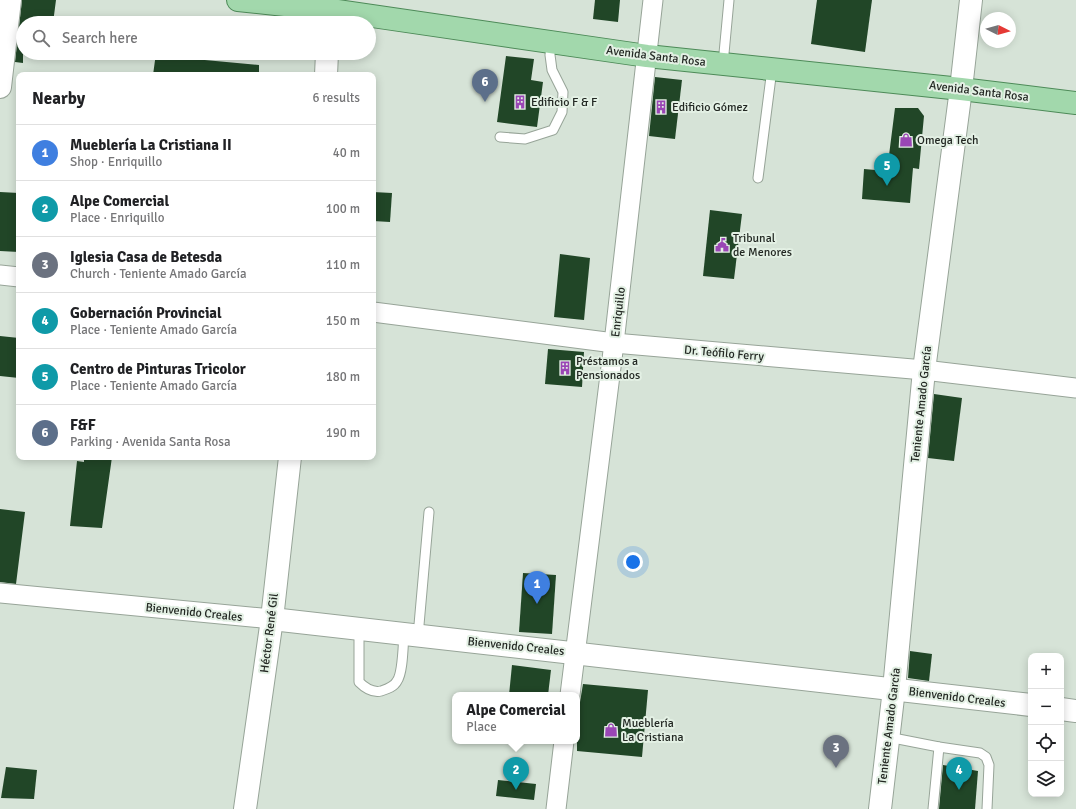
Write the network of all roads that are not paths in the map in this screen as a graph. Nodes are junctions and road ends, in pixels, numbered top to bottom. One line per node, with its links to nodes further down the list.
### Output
1 (10, 0): 15 (street)
2 (238, 0): 6 (main road, Avenida Santa Rosa)
3 (653, 0): 10 (street, Enriquillo)
4 (730, 0): 12 (lane)
5 (971, 0): 16 (street, Teniente Amado García)
6 (331, 11): 7 (main road, Avenida Santa Rosa)
7 (366, 16)
8 (376, 17): 9 (main road, Avenida Santa Rosa)
9 (551, 42): 10 (main road, Avenida Santa Rosa); 18 (lane)
10 (648, 56): 12 (main road, Avenida Santa Rosa); 23 (street, Enriquillo)
11 (327, 60): 14 (street)
12 (722, 64): 13 (main road, Avenida Santa Rosa)
13 (772, 69): 16 (main road, Avenida Santa Rosa); 19 (lane)
14 (326, 72)
15 (0, 87)
16 (961, 89): 17 (main road, Avenida Santa Rosa); 24 (street, Teniente Amado García)
17 (1076, 103)
18 (500, 136)
19 (758, 178)
20 (0, 275): 21 (street)
21 (16, 277)
22 (376, 312): 23 (street, Dr. Teófilo Ferry)
23 (614, 343): 24 (street, Dr. Teófilo Ferry); 32 (street, Enriquillo)
24 (924, 370): 25 (street, Dr. Teófilo Ferry); 33 (street, Teniente Amado García)
25 (1076, 388)
26 (290, 460): 29 (street, Héctor René Gil)
27 (429, 512): 31 (lane)
28 (0, 593): 29 (street, Bienvenido Creales)
29 (272, 619): 30 (street, Bienvenido Creales); 41 (street, Héctor René Gil)
30 (359, 629): 31 (street, Bienvenido Creales); 31 (lane)
31 (411, 635): 32 (street, Bienvenido Creales)
32 (575, 653): 33 (street, Bienvenido Creales); 34 (street, Enriquillo)
33 (894, 689): 35 (street, Bienvenido Creales); 38 (street, Teniente Amado García)
34 (570, 692)
35 (1028, 705)
36 (1064, 709): 37 (street)
37 (1076, 711)
38 (888, 737): 40 (lane); 43 (street, Teniente Amado García)
39 (564, 744): 42 (street)
40 (939, 747): 44 (lane); 45 (lane)
41 (245, 809)
42 (556, 809)
43 (880, 809)
44 (934, 809)
45 (987, 809)

